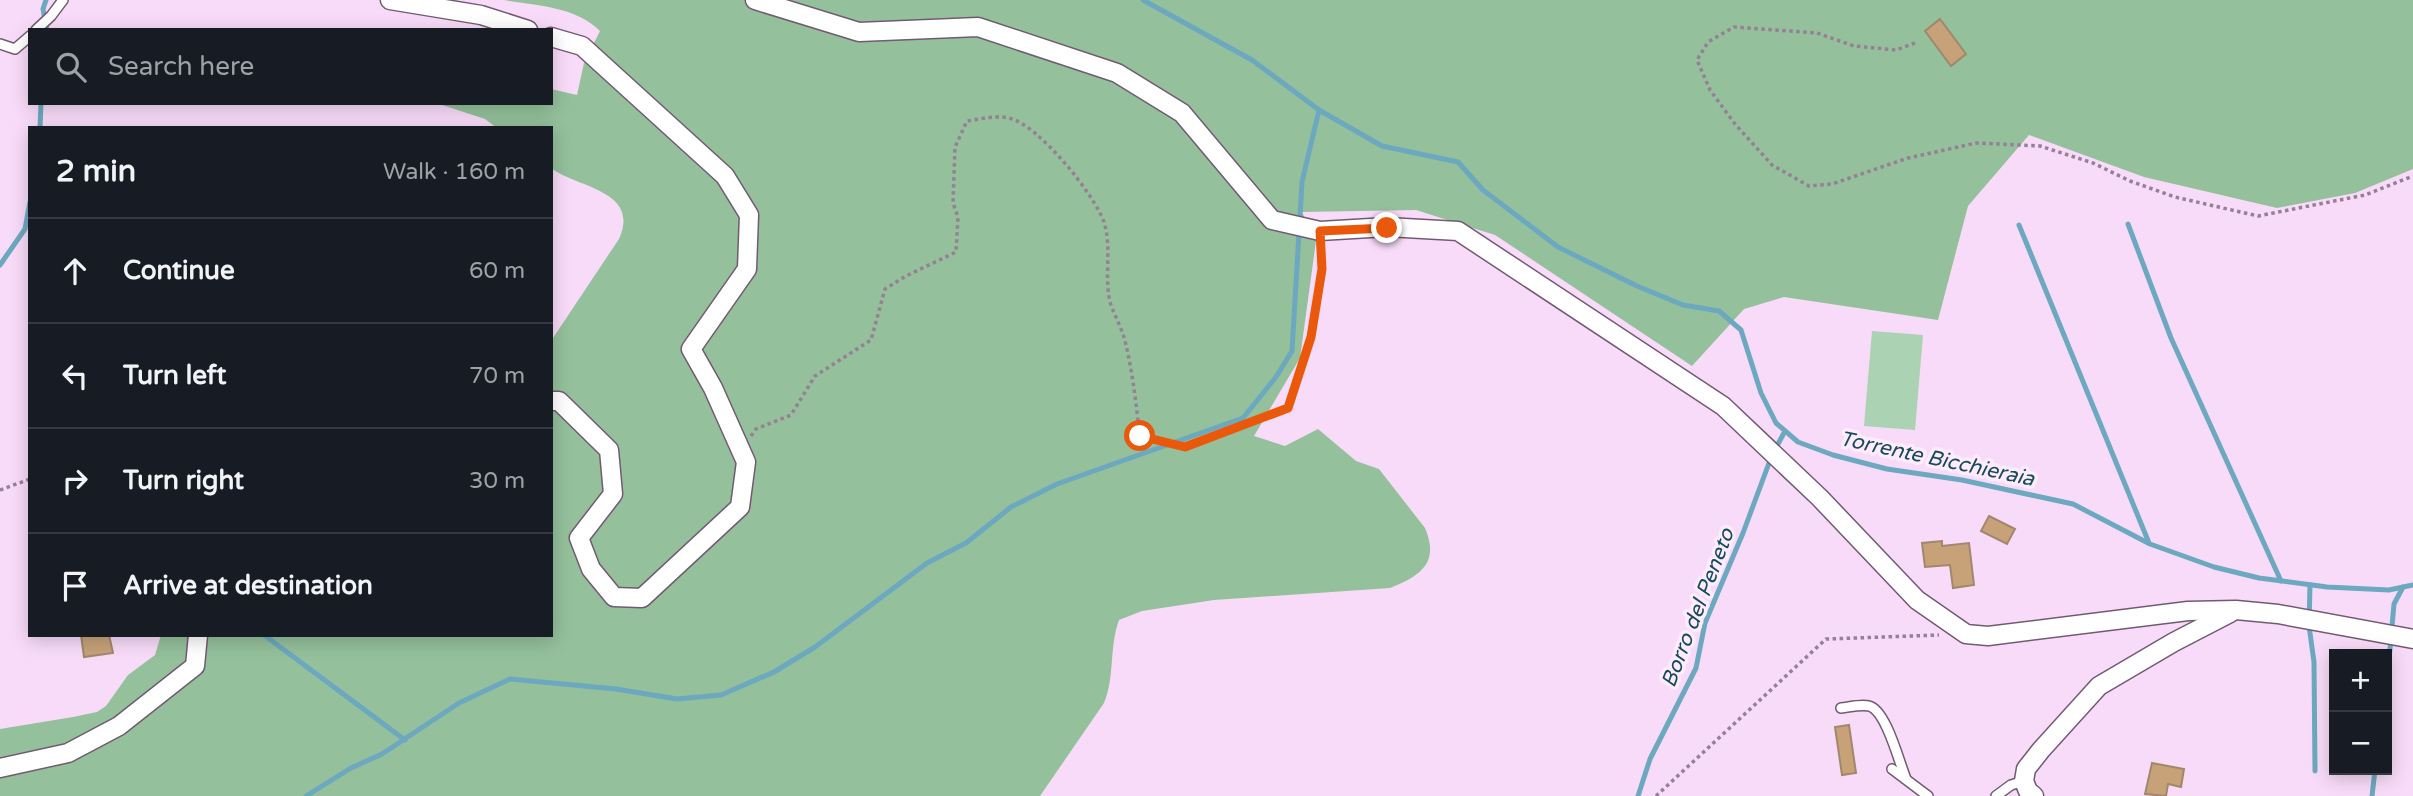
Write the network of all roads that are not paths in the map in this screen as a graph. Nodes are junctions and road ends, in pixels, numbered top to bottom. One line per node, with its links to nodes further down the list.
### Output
1 (63, 0): 4 (lane)
2 (390, 0): 5 (street)
3 (755, 0): 10 (street)
4 (38, 28)
5 (522, 28)
6 (28, 38): 8 (lane)
7 (553, 38): 9 (street)
8 (0, 44)
9 (553, 401)
10 (2236, 610): 12 (street); 17 (street)
11 (198, 637): 14 (street)
12 (2413, 639)
13 (1841, 708): 16 (lane)
14 (0, 768)
15 (1892, 769): 16 (lane)
16 (1906, 779): 18 (lane)
17 (2024, 780): 19 (lane); 20 (street)
18 (1928, 796)
19 (1996, 796)
20 (2034, 796)

